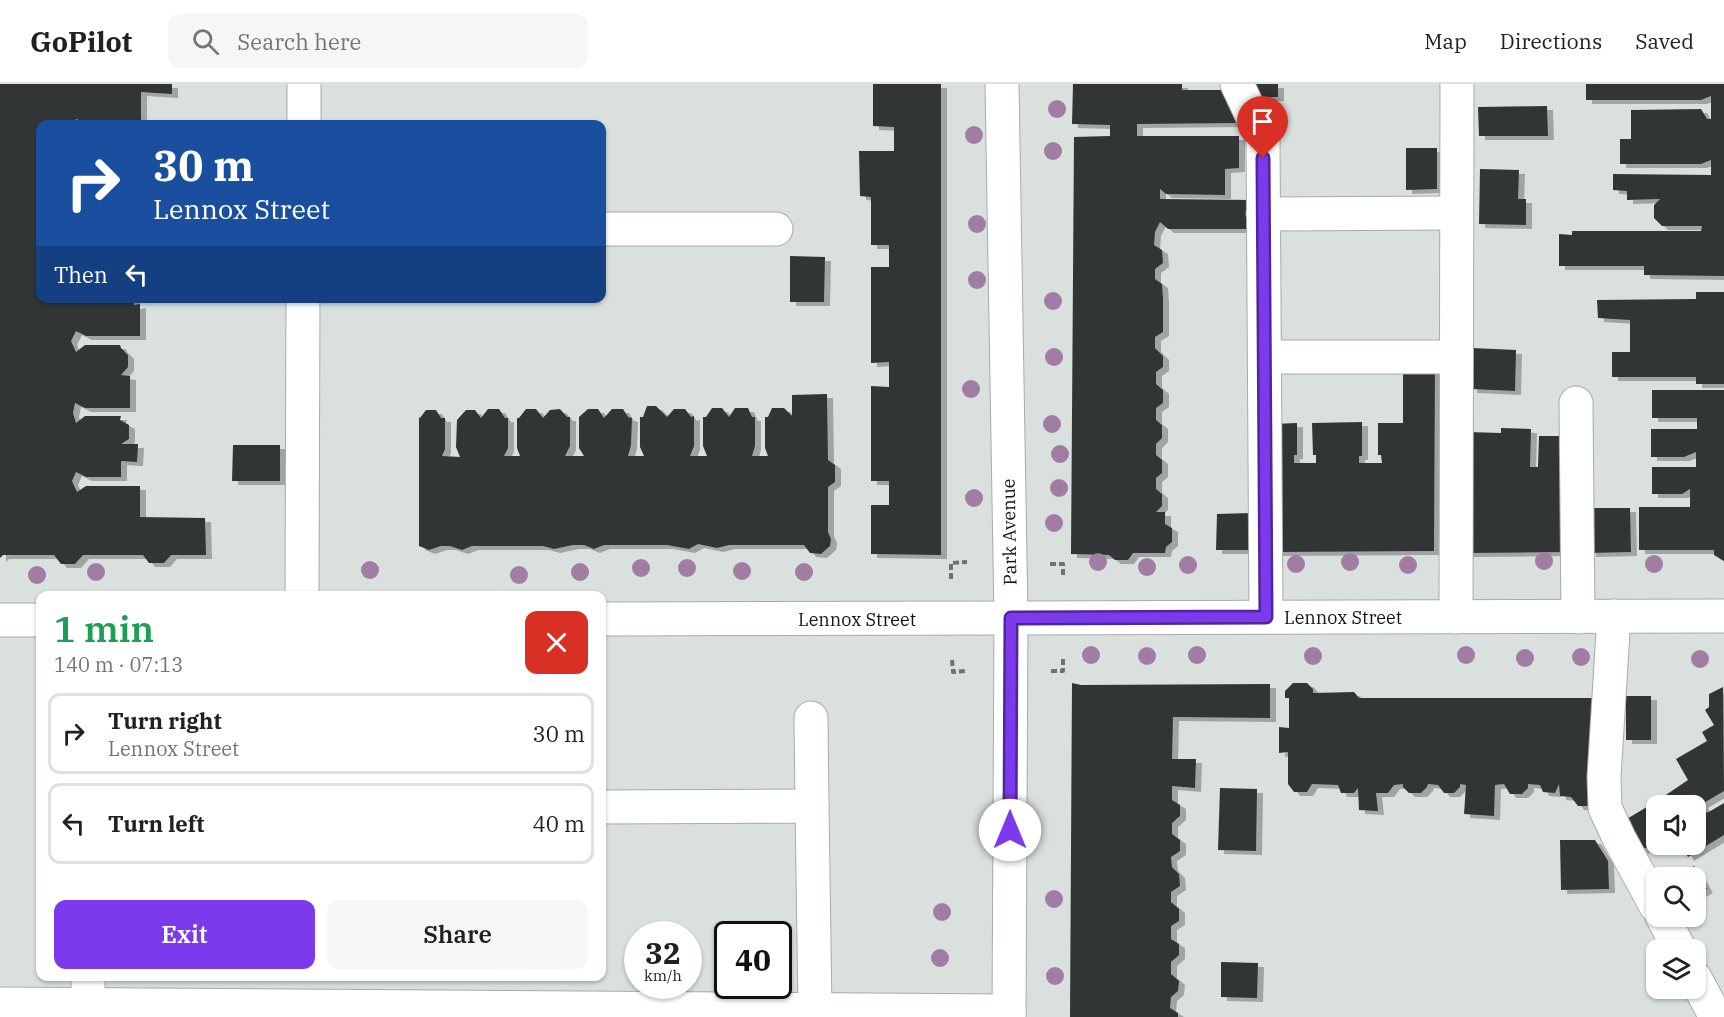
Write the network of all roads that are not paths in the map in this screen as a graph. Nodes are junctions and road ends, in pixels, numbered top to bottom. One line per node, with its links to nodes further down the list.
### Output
1 (304, 84): 5 (street)
2 (1002, 84): 20 (street, Park Avenue)
3 (1237, 84): 7 (street)
4 (1457, 84): 6 (street)
5 (304, 120)
6 (1456, 213): 7 (street); 12 (street)
7 (1263, 214): 11 (street)
8 (606, 229): 9 (street)
9 (776, 229)
10 (303, 303): 14 (street)
11 (1265, 357): 12 (street); 17 (street)
12 (1456, 357): 18 (street)
13 (1576, 403): 19 (street)
14 (302, 591)
15 (1614, 616): 16 (street, Lennox Street); 19 (street, Lennox Street); 27 (street)
16 (1724, 616)
17 (1266, 617): 18 (street, Lennox Street); 20 (street, Lennox Street)
18 (1456, 617): 19 (street, Lennox Street)
19 (1578, 617)
20 (1011, 618): 21 (street, Lennox Street); 32 (street, Park Avenue)
21 (606, 619)
22 (0, 620): 23 (street)
23 (36, 620)
24 (811, 718): 25 (street)
25 (812, 806): 26 (street); 31 (street)
26 (606, 807)
27 (1646, 888)
28 (88, 991): 30 (street); 31 (street)
29 (1706, 998): 33 (street)
30 (0, 1004)
31 (815, 1010): 32 (street)
32 (1009, 1014)
33 (1716, 1017)

